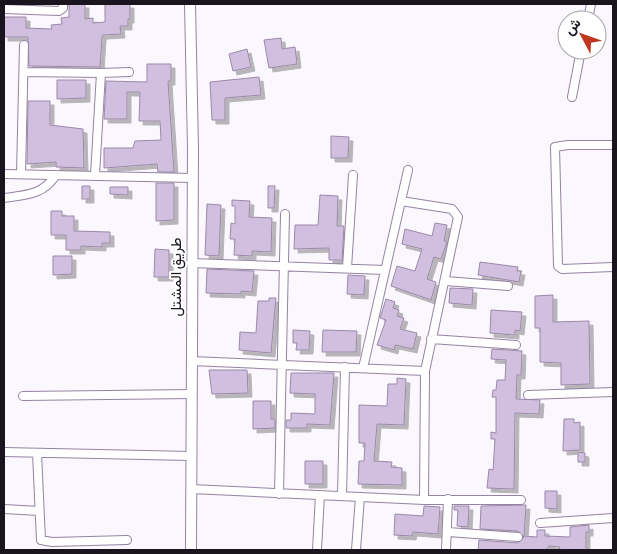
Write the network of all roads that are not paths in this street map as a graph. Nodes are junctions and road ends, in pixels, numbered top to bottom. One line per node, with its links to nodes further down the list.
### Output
1 (63, 4): 3 (street)
2 (190, 4): 17 (main road, طريق المشتل)
3 (4, 9)
4 (24, 45): 6 (street)
5 (579, 60): 9 (street)
6 (24, 72): 8 (street); 13 (street)
7 (129, 72): 8 (street)
8 (101, 73): 14 (street)
9 (572, 97)
10 (613, 145): 23 (street)
11 (408, 170): 19 (street)
12 (4, 174): 13 (street)
13 (21, 174): 16 (street)
14 (95, 175): 16 (street); 17 (street)
15 (352, 175): 24 (street)
16 (56, 176): 18 (street)
17 (192, 178): 21 (main road, طريق المشتل)
18 (4, 198)
19 (401, 200): 25 (street); 26 (street)
20 (285, 214): 22 (street)
21 (191, 262): 22 (street); 30 (main road, طريق المشتل)
22 (285, 266): 24 (street); 31 (street)
23 (613, 267)
24 (347, 268): 25 (street)
25 (385, 270): 33 (street)
26 (446, 281): 27 (street); 28 (street)
27 (508, 286)
28 (431, 339): 29 (street); 34 (street)
29 (516, 345)
30 (191, 360): 31 (street); 36 (main road, طريق المشتل)
31 (283, 364): 32 (street); 43 (street)
32 (345, 367): 33 (street); 45 (street)
33 (363, 368): 34 (street)
34 (425, 371): 48 (street)
35 (613, 392): 37 (street)
36 (192, 394): 38 (street); 41 (main road, طريق المشتل)
37 (528, 395)
38 (23, 396)
39 (4, 452): 40 (street)
40 (37, 453): 41 (street); 51 (street)
41 (191, 456): 42 (main road, طريق المشتل)
42 (191, 489): 43 (street); 57 (main road, طريق المشتل)
43 (279, 494): 44 (street)
44 (320, 495): 45 (street); 58 (street)
45 (342, 496): 46 (street)
46 (360, 497): 48 (street); 59 (street)
47 (448, 499): 48 (street); 49 (street); 54 (street)
48 (424, 500)
49 (520, 500)
50 (4, 509): 51 (street)
51 (39, 511): 56 (street)
52 (613, 518): 53 (street)
53 (540, 523)
54 (448, 532): 55 (street); 60 (street)
55 (518, 537)
56 (127, 540)
57 (191, 550)
58 (317, 550)
59 (356, 550)
60 (446, 550)

